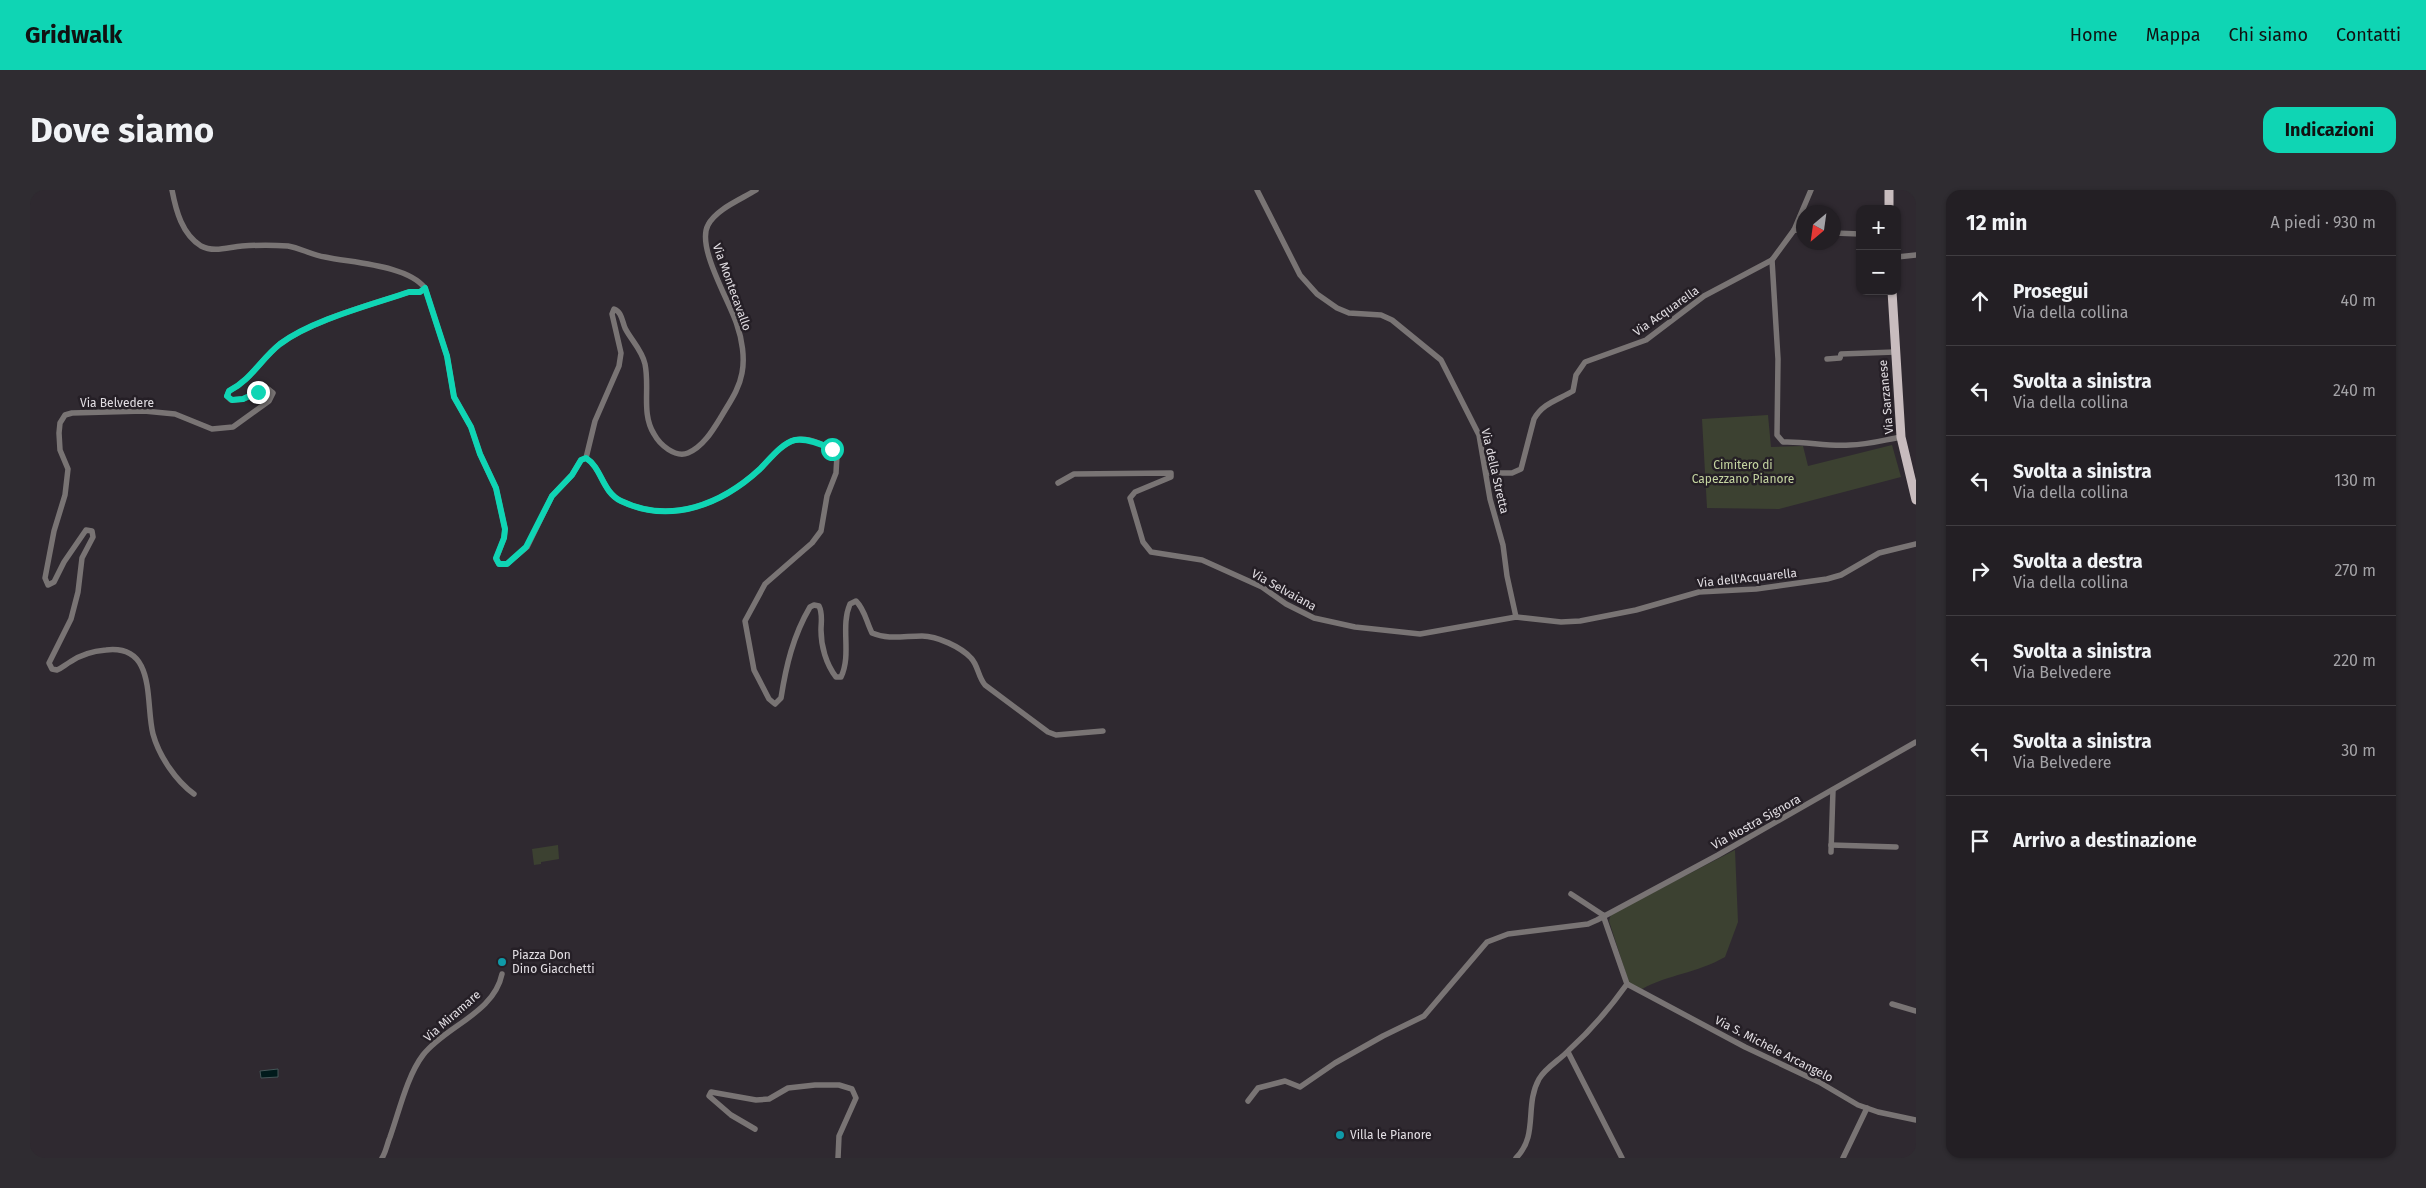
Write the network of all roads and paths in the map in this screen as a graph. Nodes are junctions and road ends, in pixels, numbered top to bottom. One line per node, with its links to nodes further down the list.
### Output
1 (172, 190): 13 (street)
2 (756, 190): 18 (street, Via Montecavallo)
3 (1257, 190): 19 (street, Via della Stretta)
4 (1811, 190): 7 (street, Via Acquarella)
5 (1889, 190): 6 (main road)
6 (1889, 205)
7 (1794, 230): 12 (street, Via Acquarella)
8 (1841, 233): 9 (street)
9 (1856, 234)
10 (1916, 255): 11 (street)
11 (1901, 257)
12 (1772, 260): 17 (street); 19 (street, Via Acquarella)
13 (425, 288): 18 (street); 28 (street, Via Belvedere)
14 (1892, 295): 15 (main road, Via Sarzanese)
15 (1895, 352): 16 (street); 17 (main road, Via Sarzanese)
16 (1827, 359)
17 (1901, 437): 21 (main road, Via Sarzanese)
18 (586, 458): 25 (street)
19 (1487, 473): 24 (street, Via della Stretta)
20 (1058, 483): 24 (street, Via Selvaiana)
21 (1915, 489): 22 (main road, Via Sarzanese)
22 (1916, 500)
23 (1916, 544): 24 (street, Via dell'Acquarella)
24 (1516, 617)
25 (1103, 731)
26 (1916, 742): 27 (street, Via Nostra Signora)
27 (1833, 790): 29 (street); 33 (street, Via Nostra Signora)
28 (194, 794)
29 (1832, 845): 30 (street); 31 (street)
30 (1896, 847)
31 (1831, 852)
32 (1571, 894): 33 (street)
33 (1603, 915): 35 (street); 39 (street, Via Nostra Signora)
34 (502, 974): 43 (street, Via Miramare)
35 (1627, 984): 38 (street); 40 (street, Via S. Michele Arcangelo)
36 (1892, 1004): 37 (street)
37 (1916, 1011)
38 (1568, 1052): 45 (street); 46 (street)
39 (1248, 1101)
40 (1867, 1108): 41 (street, Via S. Michele Arcangelo); 47 (street)
41 (1916, 1120)
42 (755, 1129): 44 (street)
43 (382, 1158)
44 (838, 1158)
45 (1516, 1158)
46 (1622, 1158)
47 (1843, 1158)

